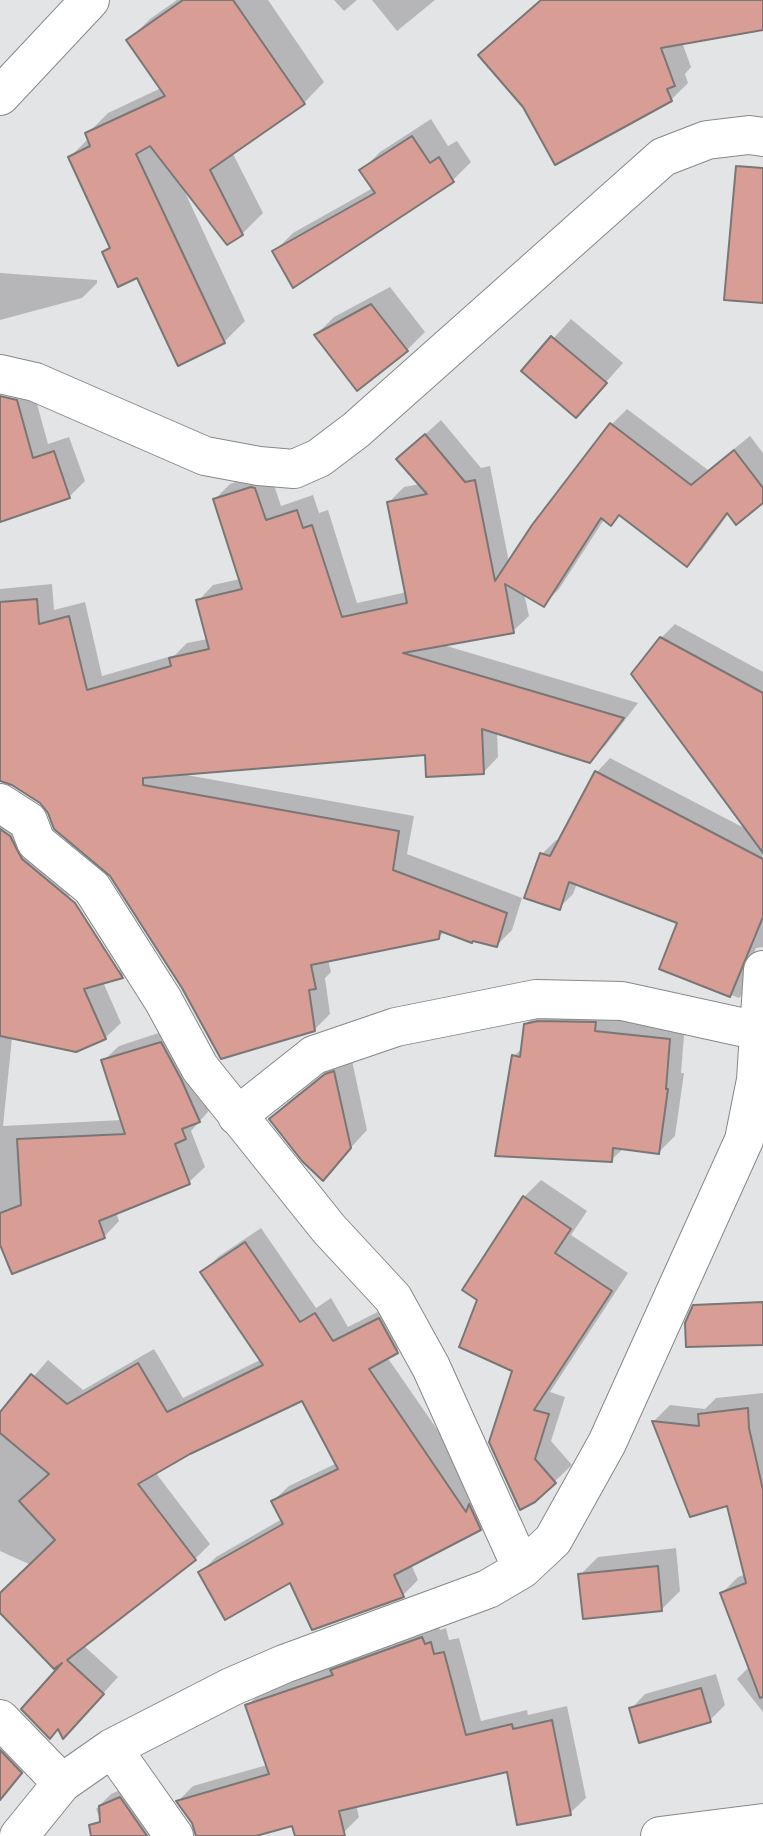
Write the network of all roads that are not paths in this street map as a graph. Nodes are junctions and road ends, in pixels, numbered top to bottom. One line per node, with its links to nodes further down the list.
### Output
1 (90, 0): 2 (street)
2 (0, 96)
3 (763, 137): 4 (street)
4 (0, 374)
5 (0, 803): 8 (street)
6 (763, 970): 7 (street)
7 (759, 1031): 8 (street); 9 (street)
8 (237, 1116): 9 (street)
9 (522, 1569): 11 (street)
10 (0, 1719): 12 (street)
11 (112, 1748): 12 (street); 15 (street)
12 (62, 1783): 14 (street)
13 (763, 1823): 16 (street)
14 (19, 1836)
15 (174, 1836)
16 (660, 1836)

